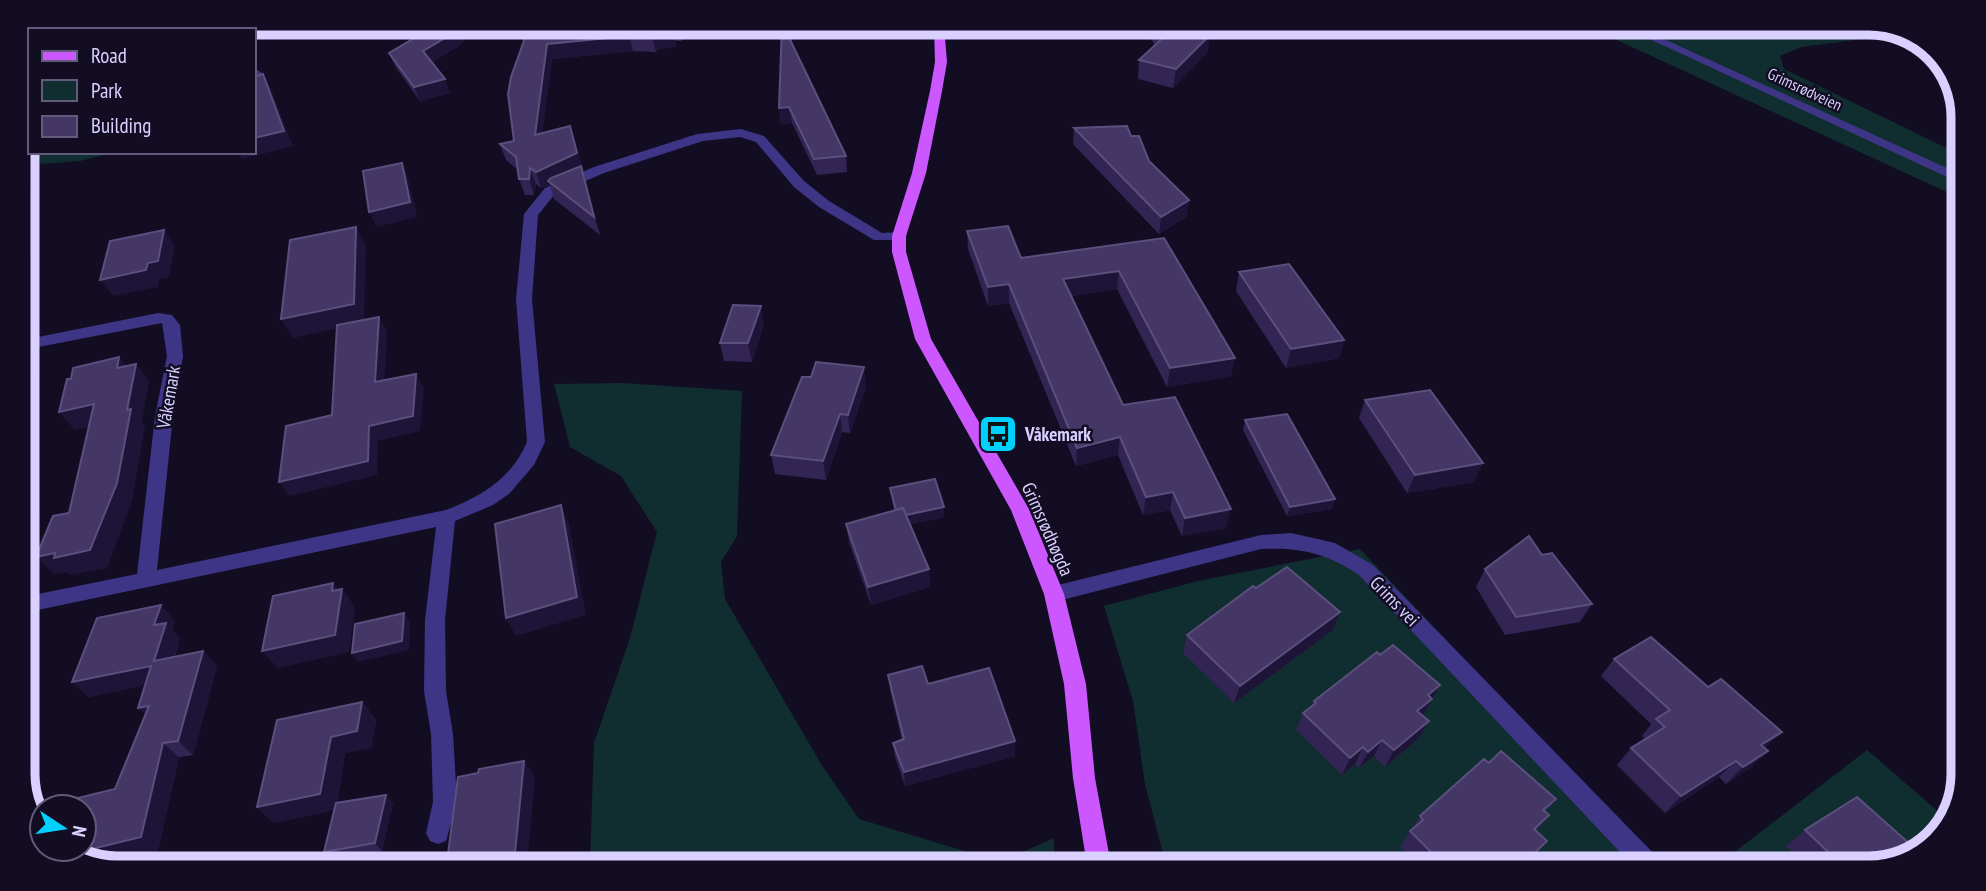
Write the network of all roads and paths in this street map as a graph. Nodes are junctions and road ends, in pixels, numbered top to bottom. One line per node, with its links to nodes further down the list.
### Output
1 (940, 35): 4 (main road, Grimsrødhøgda)
2 (1646, 35): 3 (street, Grimsrødveien)
3 (1951, 175)
4 (899, 236): 6 (street); 8 (main road, Grimsrødhøgda)
5 (35, 343): 7 (street, Våkemark)
6 (446, 518): 7 (street); 10 (street)
7 (146, 580): 9 (street)
8 (1054, 594): 11 (main road, Grimsrødhøgda); 12 (street, Grims vei)
9 (35, 603)
10 (438, 833)
11 (1097, 856)
12 (1639, 856)

